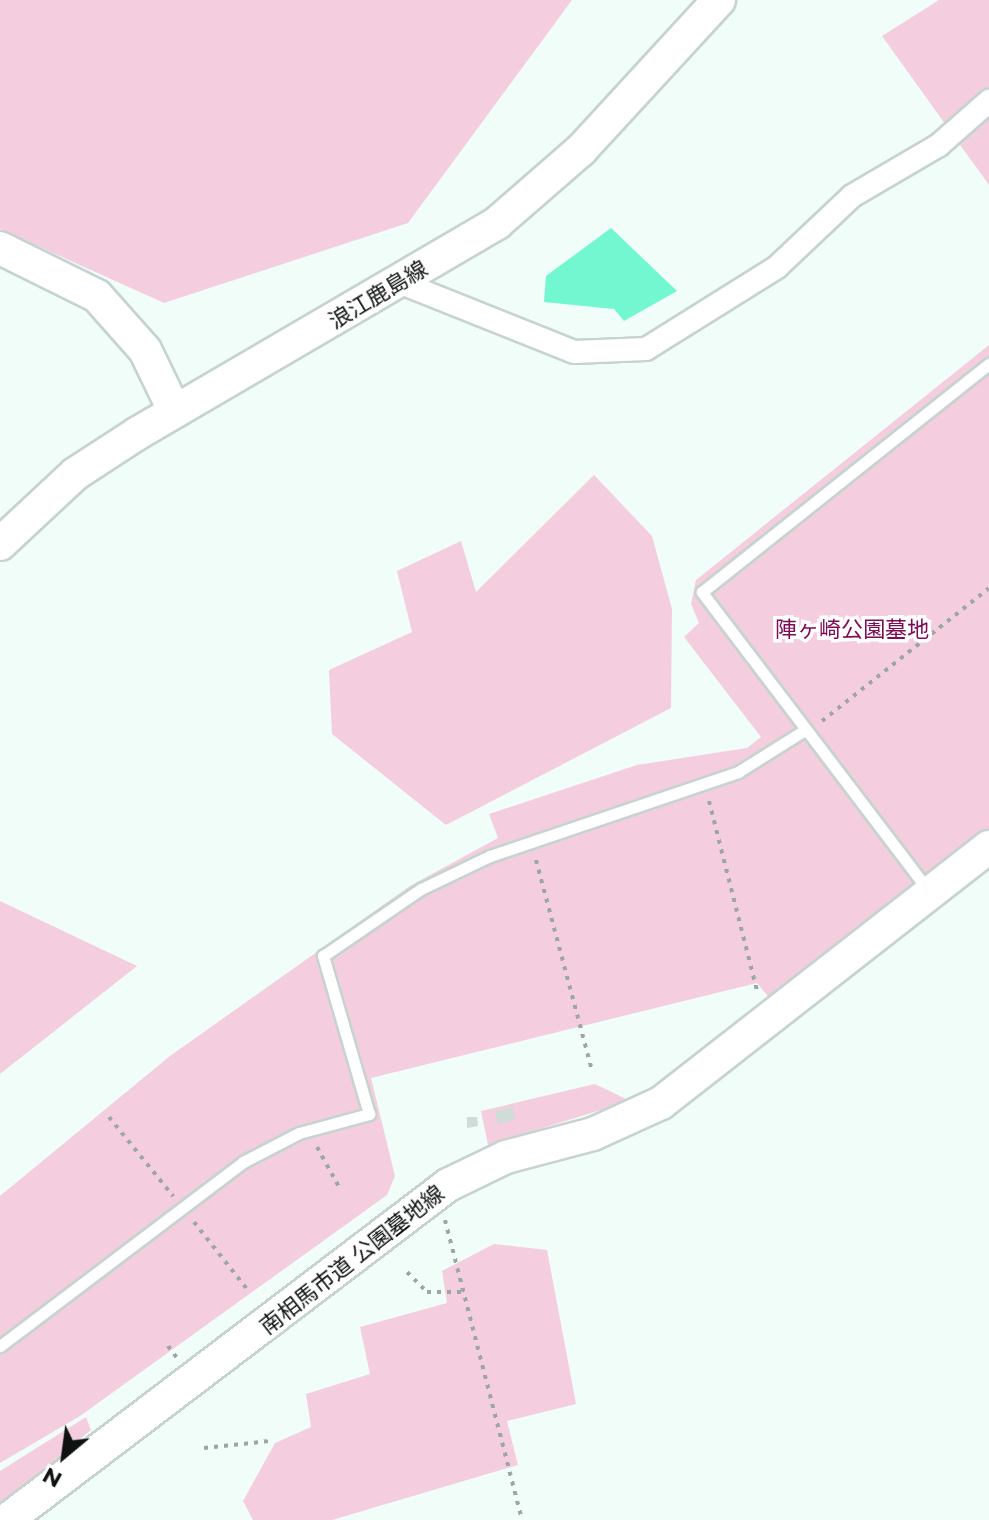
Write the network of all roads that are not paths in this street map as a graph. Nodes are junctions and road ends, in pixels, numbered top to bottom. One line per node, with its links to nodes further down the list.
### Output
1 (719, 0): 4 (street, 浪江鹿島線)
2 (989, 101): 4 (street)
3 (0, 248): 6 (street)
4 (399, 282): 6 (street, 浪江鹿島線)
5 (989, 364): 8 (lane)
6 (174, 410): 7 (street, 浪江鹿島線)
7 (0, 544)
8 (803, 731): 10 (lane); 11 (lane)
9 (989, 847): 10 (street, 南相馬市道 公園墓地線)
10 (931, 893): 12 (street, 南相馬市道 公園墓地線)
11 (0, 1346)
12 (7, 1520)

